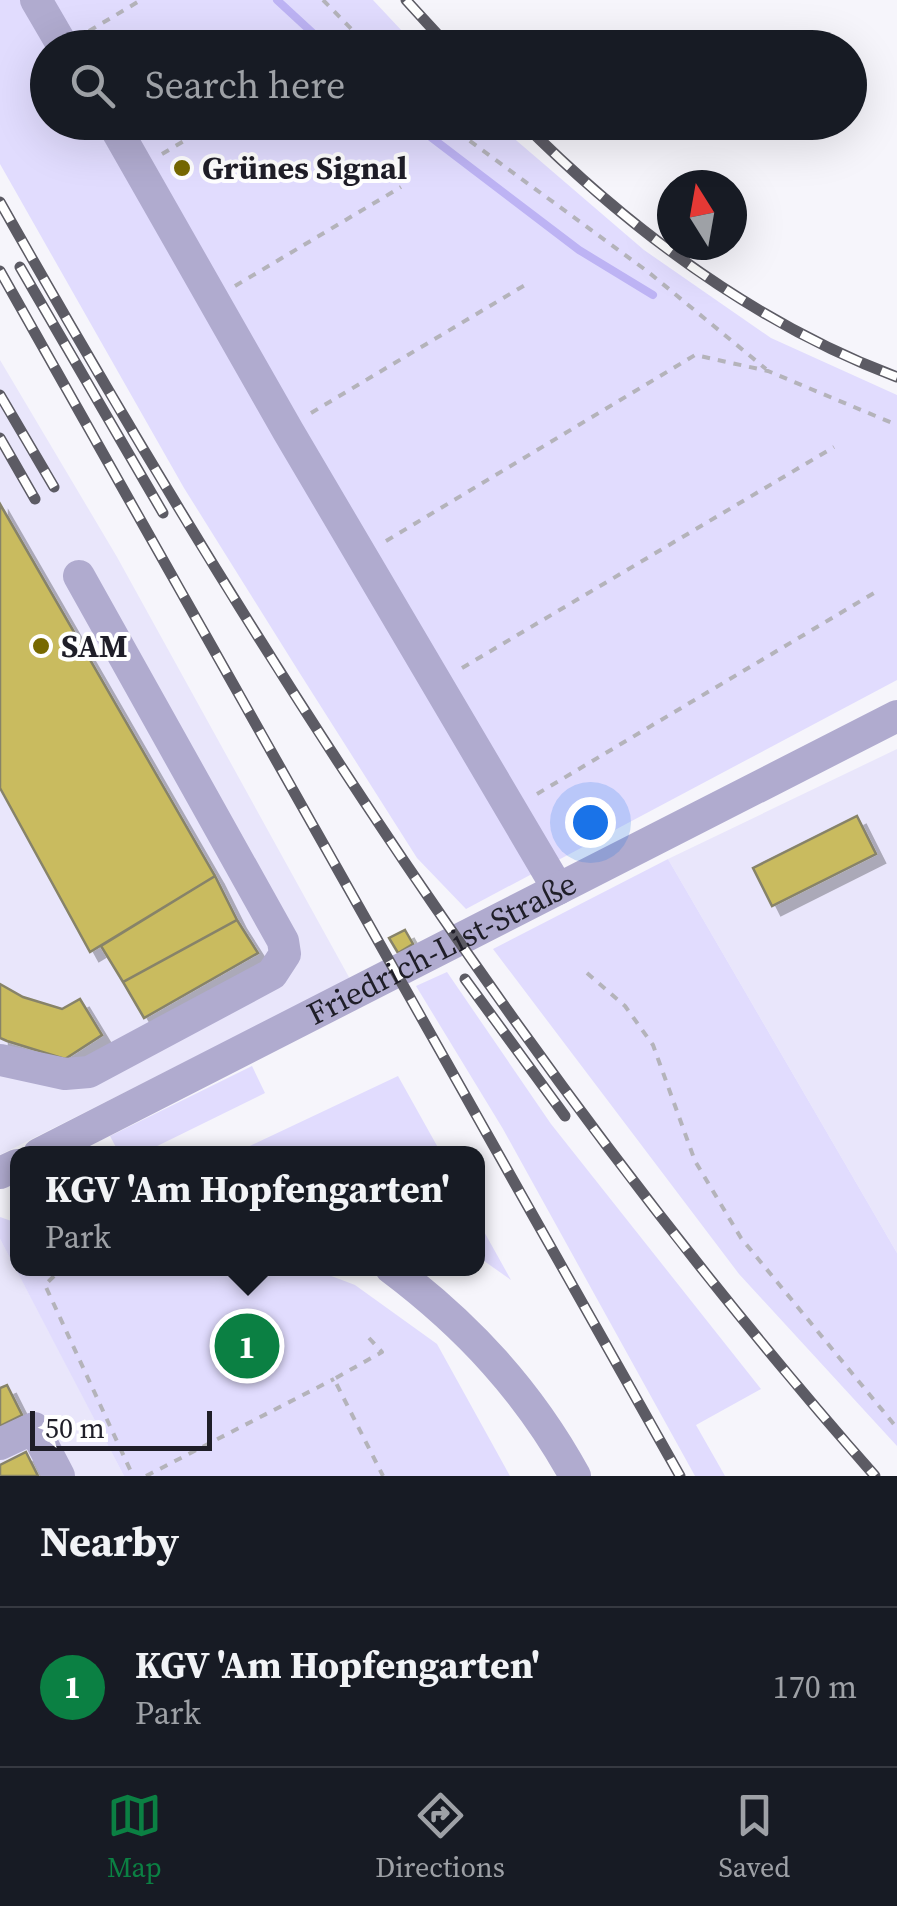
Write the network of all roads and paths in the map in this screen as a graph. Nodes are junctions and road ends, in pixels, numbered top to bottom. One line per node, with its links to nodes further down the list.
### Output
1 (36, 0): 4 (street)
2 (141, 0): 5 (path)
3 (322, 0): 6 (path)
4 (54, 30)
5 (91, 30)
6 (352, 30)
7 (123, 140): 10 (street)
8 (186, 140): 10 (path)
9 (469, 140): 14 (path)
10 (140, 167): 13 (street)
11 (402, 186): 13 (path)
12 (530, 282): 16 (path)
13 (214, 298): 16 (street)
14 (768, 371): 15 (path); 18 (path)
15 (897, 425)
16 (286, 428): 18 (street)
17 (834, 447): 21 (path)
18 (361, 556): 21 (street)
19 (79, 576): 26 (street)
20 (880, 590): 23 (path)
21 (437, 684): 23 (street)
22 (897, 716): 24 (street, Friedrich-List-Straße)
23 (512, 810): 24 (street)
24 (558, 888): 27 (street, Friedrich-List-Straße)
25 (587, 973): 32 (path)
26 (0, 1060)
27 (55, 1146)
28 (54, 1276): 35 (path)
29 (402, 1276): 38 (street)
30 (369, 1338): 31 (path)
31 (334, 1378): 36 (path); 37 (path)
32 (897, 1428)
33 (0, 1444): 34 (street)
34 (59, 1476)
35 (133, 1476)
36 (146, 1476)
37 (383, 1476)
38 (575, 1476)

